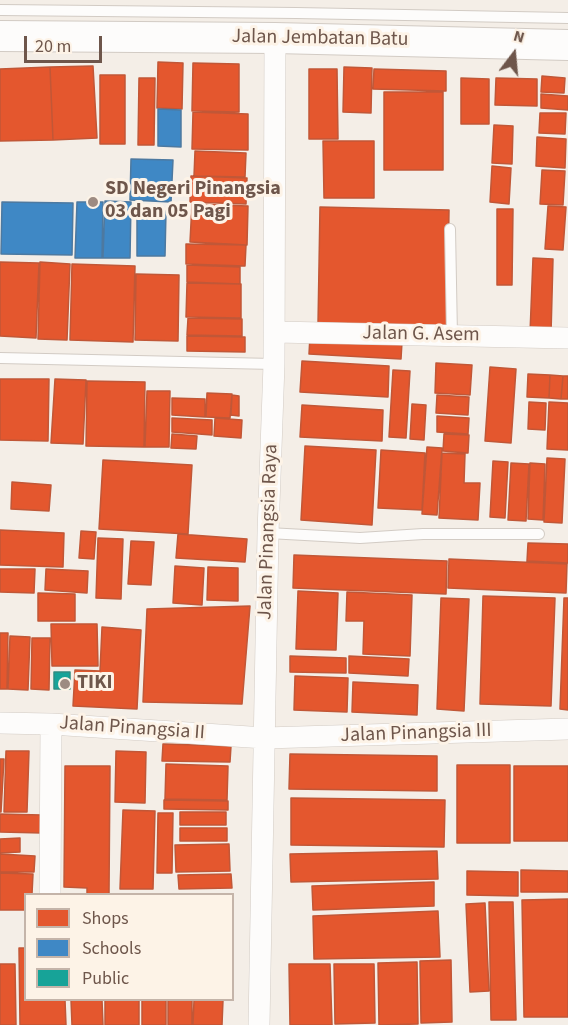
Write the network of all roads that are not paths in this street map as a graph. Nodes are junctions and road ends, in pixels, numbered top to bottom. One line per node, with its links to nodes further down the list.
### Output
1 (0, 10): 2 (lane)
2 (568, 18)
3 (0, 36): 4 (main road, Jalan Jembatan Batu)
4 (275, 38): 5 (main road, Jalan Jembatan Batu); 7 (street, Jalan Pinangsia Raya)
5 (568, 45)
6 (450, 229): 8 (lane)
7 (275, 332): 8 (street, Jalan G. Asem); 11 (street, Jalan Pinangsia Raya)
8 (452, 336): 9 (street, Jalan G. Asem)
9 (568, 338)
10 (0, 358): 11 (lane)
11 (274, 364): 12 (street, Jalan Pinangsia Raya)
12 (268, 532): 13 (lane); 17 (street, Jalan Pinangsia Raya)
13 (539, 534)
14 (0, 723): 15 (street, Jalan Pinangsia II)
15 (51, 724): 17 (street, Jalan Pinangsia II); 18 (street)
16 (568, 729): 17 (street, Jalan Pinangsia III)
17 (265, 738): 19 (street, Jalan Pinangsia Raya)
18 (50, 893)
19 (259, 1025)

